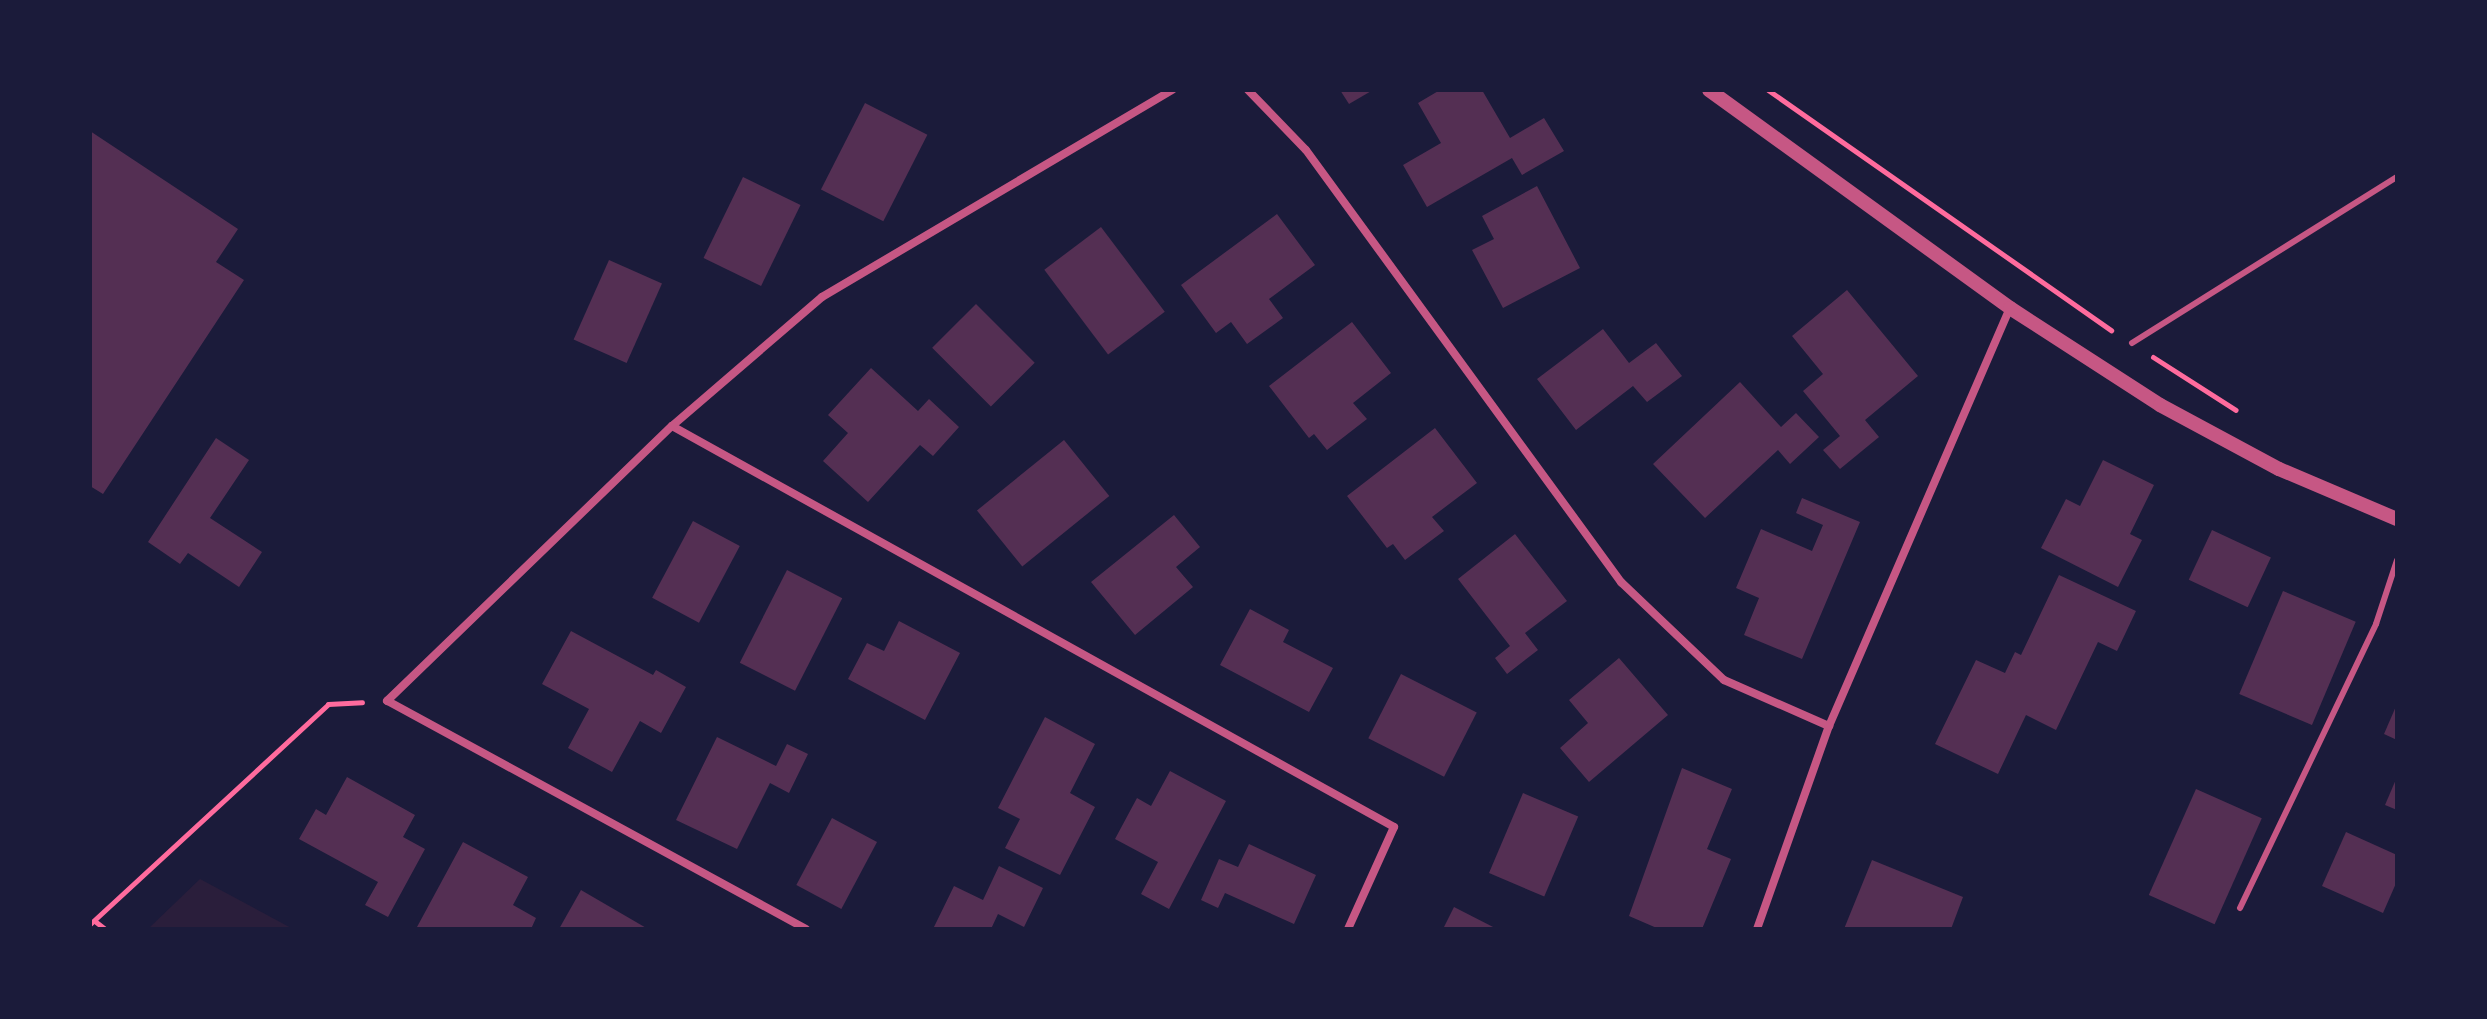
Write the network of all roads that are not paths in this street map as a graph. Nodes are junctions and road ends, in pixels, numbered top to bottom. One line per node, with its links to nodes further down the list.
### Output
1 (1172, 90): 7 (street)
2 (1248, 90): 10 (street)
3 (1709, 90): 5 (street)
4 (2397, 177): 6 (lane)
5 (2010, 308): 8 (street); 10 (street)
6 (2132, 343)
7 (672, 426): 12 (street); 13 (street)
8 (2397, 519)
9 (2397, 560): 11 (lane)
10 (1829, 726): 14 (street)
11 (2240, 908)
12 (806, 929)
13 (1348, 929)
14 (1757, 929)

